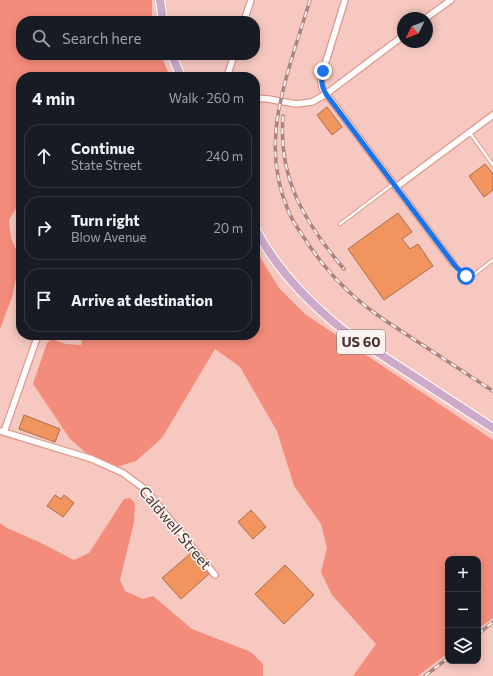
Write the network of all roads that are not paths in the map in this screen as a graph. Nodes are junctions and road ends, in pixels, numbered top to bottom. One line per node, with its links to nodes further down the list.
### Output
1 (160, 0): 6 (main road)
2 (251, 0): 7 (street)
3 (345, 0): 13 (street)
4 (451, 0): 5 (street)
5 (433, 13)
6 (162, 16)
7 (246, 16)
8 (397, 41): 13 (street)
9 (174, 60): 11 (main road)
10 (232, 60): 12 (street)
11 (179, 72)
12 (228, 72)
13 (326, 94): 14 (street); 18 (street)
14 (260, 98)
15 (493, 115): 16 (street)
16 (470, 132): 17 (lane); 18 (street)
17 (493, 165)
18 (395, 185): 19 (lane); 22 (street)
19 (340, 224)
20 (260, 237): 24 (main road, US 60)
21 (493, 260): 22 (lane)
22 (453, 263)
23 (36, 340): 25 (street)
24 (493, 428)
25 (2, 431): 26 (street, Caldwell Street)
26 (215, 575)

